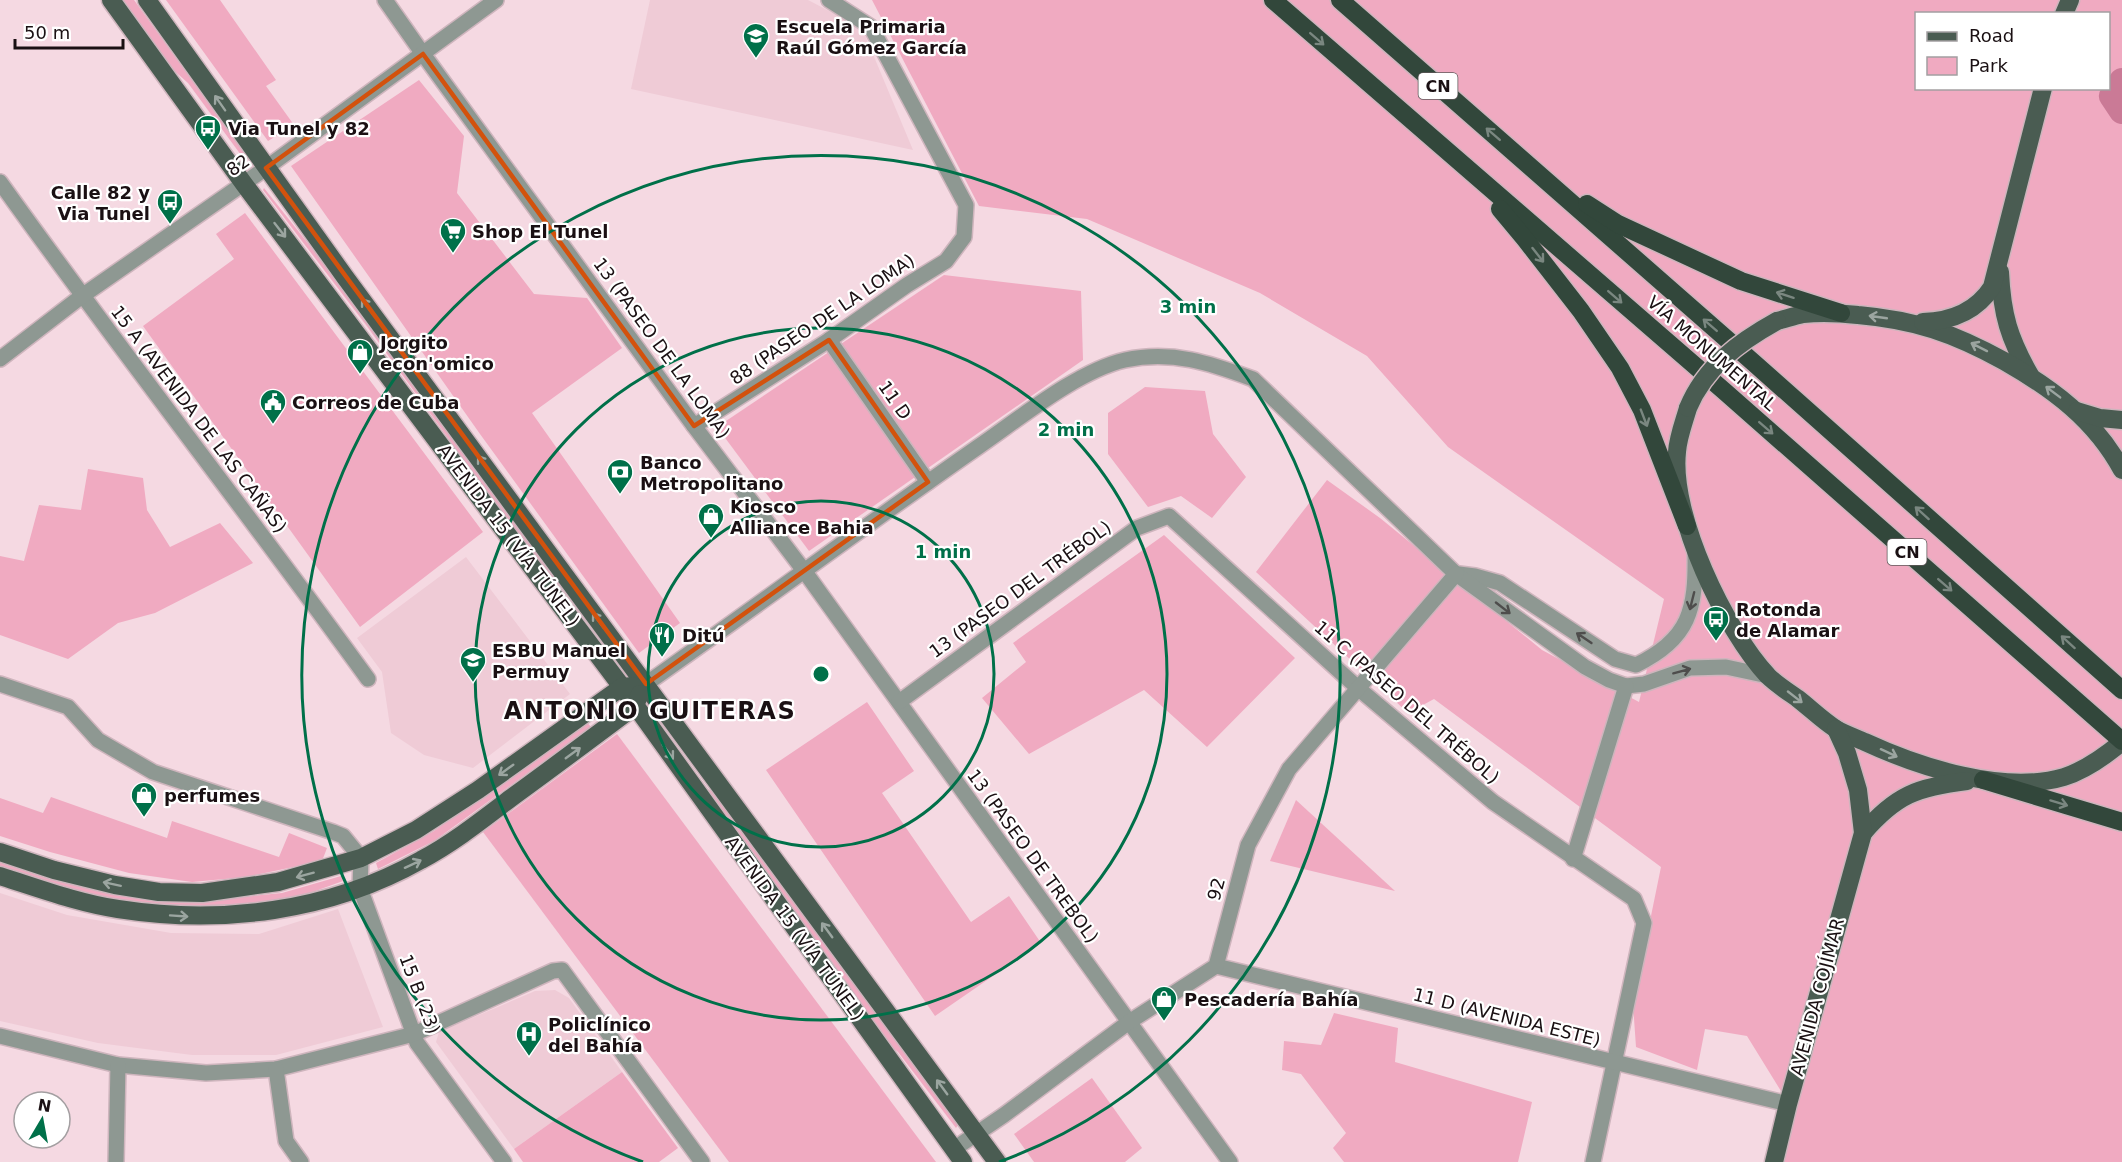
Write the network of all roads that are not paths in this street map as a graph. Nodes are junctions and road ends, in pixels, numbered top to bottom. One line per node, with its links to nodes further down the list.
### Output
1 (111, 0): 14 (main road, AVENIDA 15 (VÍA TÚNEL))
2 (147, 0): 11 (main road, AVENIDA 15 (VÍA TÚNEL), one-way to 2)
3 (385, 0): 8 (street, 13 (PASEO DE LA LOMA))
4 (496, 0): 8 (street, 82)
5 (829, 0): 19 (street, 88 (PASEO DE LA LOMA))
6 (1273, 0): 10 (highway, VÍA MONUMENTAL / CN, one-way to 10)
7 (1340, 0): 12 (highway, VÍA MONUMENTAL / CN, one-way to 7)
8 (423, 54): 11 (street, 82); 24 (street, 13 (PASEO DE LA LOMA))
9 (2042, 90): 15 (main road)
10 (1459, 163): 28 (highway, one-way to 28); 43 (highway, VÍA MONUMENTAL / CN, one-way to 43)
11 (266, 168): 14 (street, 82); 35 (main road, AVENIDA 15 (VÍA TÚNEL), one-way to 11)
12 (1537, 173): 17 (highway, one-way to 12); 39 (highway, VÍA MONUMENTAL / CN, one-way to 12)
13 (0, 182): 16 (street, 15 A (AVENIDA DE LAS CAÑAS))
14 (244, 184): 16 (street, 82); 37 (main road, AVENIDA 15 (VÍA TÚNEL), one-way to 37)
15 (1999, 262): 18 (main road); 21 (main road)
16 (82, 296): 20 (street, 82); 33 (street, 15 A (AVENIDA DE LAS CAÑAS))
17 (1841, 313): 18 (main road, one-way to 17); 28 (main road, bridge)
18 (1915, 323): 21 (main road, one-way to 18)
19 (829, 340): 24 (street, 88 (PASEO DE LA LOMA)); 26 (street, 11 D)
20 (0, 359)
21 (2030, 375): 22 (main road, one-way to 21)
22 (2076, 410): 23 (main road); 25 (main road)
23 (2122, 420)
24 (694, 426): 30 (street, 13 (PASEO DE LA LOMA))
25 (2122, 470)
26 (928, 482): 30 (street); 31 (street)
27 (1169, 516): 38 (street, 11 C (PASEO DEL TRÉBOL)); 40 (street, 13 (PASEO DEL TRÉBOL))
28 (1687, 526): 29 (main road)
29 (1695, 543): 31 (street, one-way to 31); 32 (main road)
30 (805, 572): 35 (street); 40 (street, 13 (PASEO DE TREBOL))
31 (1456, 574): 36 (street, one-way to 36); 38 (street, 92)
32 (1768, 676): 36 (street, one-way to 32); 42 (main road, one-way to 42)
33 (368, 679)
34 (0, 684): 48 (street)
35 (646, 684): 37 (main road); 41 (main road); 60 (main road, AVENIDA 15 (VÍA TÚNEL), one-way to 35)
36 (1626, 686): 49 (street)
37 (622, 687): 41 (main road, AVENIDA 15 (VÍA TÚNEL)); 48 (main road, one-way to 48)
38 (1359, 689): 49 (street, 11 C (PASEO DEL TRÉBOL)); 52 (street, 92)
39 (2122, 690)
40 (898, 702): 53 (street, 13 (PASEO DE TREBOL))
41 (635, 705): 51 (main road, one-way to 41); 61 (main road, AVENIDA 15 (VÍA TÚNEL), one-way to 61)
42 (1836, 729): 44 (main road, one-way to 44); 46 (main road)
43 (2122, 742): 44 (main road)
44 (1983, 780): 45 (highway, one-way to 45); 46 (main road)
45 (2122, 822)
46 (1863, 833): 59 (main road, AVENIDA COJÍMAR)
47 (0, 852): 48 (main road, one-way to 47)
48 (361, 858): 51 (street)
49 (1573, 859): 56 (street, 11 C (PASEO DEL TRÉBOL))
50 (0, 876): 51 (main road, one-way to 51)
51 (360, 888): 54 (street, 15 B (23))
52 (1216, 966): 53 (street); 56 (street, 11 D (AVENIDA ESTE))
53 (1129, 1022): 60 (street); 67 (street, 13 (PASEO DE TREBOL))
54 (414, 1034): 58 (street); 64 (street, 15 B (23)); 65 (street)
55 (0, 1036): 57 (street)
56 (1614, 1063): 59 (street, 11 D (AVENIDA ESTE)); 68 (street)
57 (118, 1065): 58 (street); 62 (street)
58 (276, 1069): 63 (street)
59 (1788, 1104): 69 (main road, AVENIDA COJÍMAR)
60 (976, 1134): 61 (street); 66 (main road, AVENIDA 15 (VÍA TÚNEL))
61 (959, 1155)
62 (116, 1162)
63 (301, 1162)
64 (504, 1162)
65 (702, 1162)
66 (997, 1162)
67 (1230, 1162)
68 (1593, 1162)
69 (1774, 1162)

